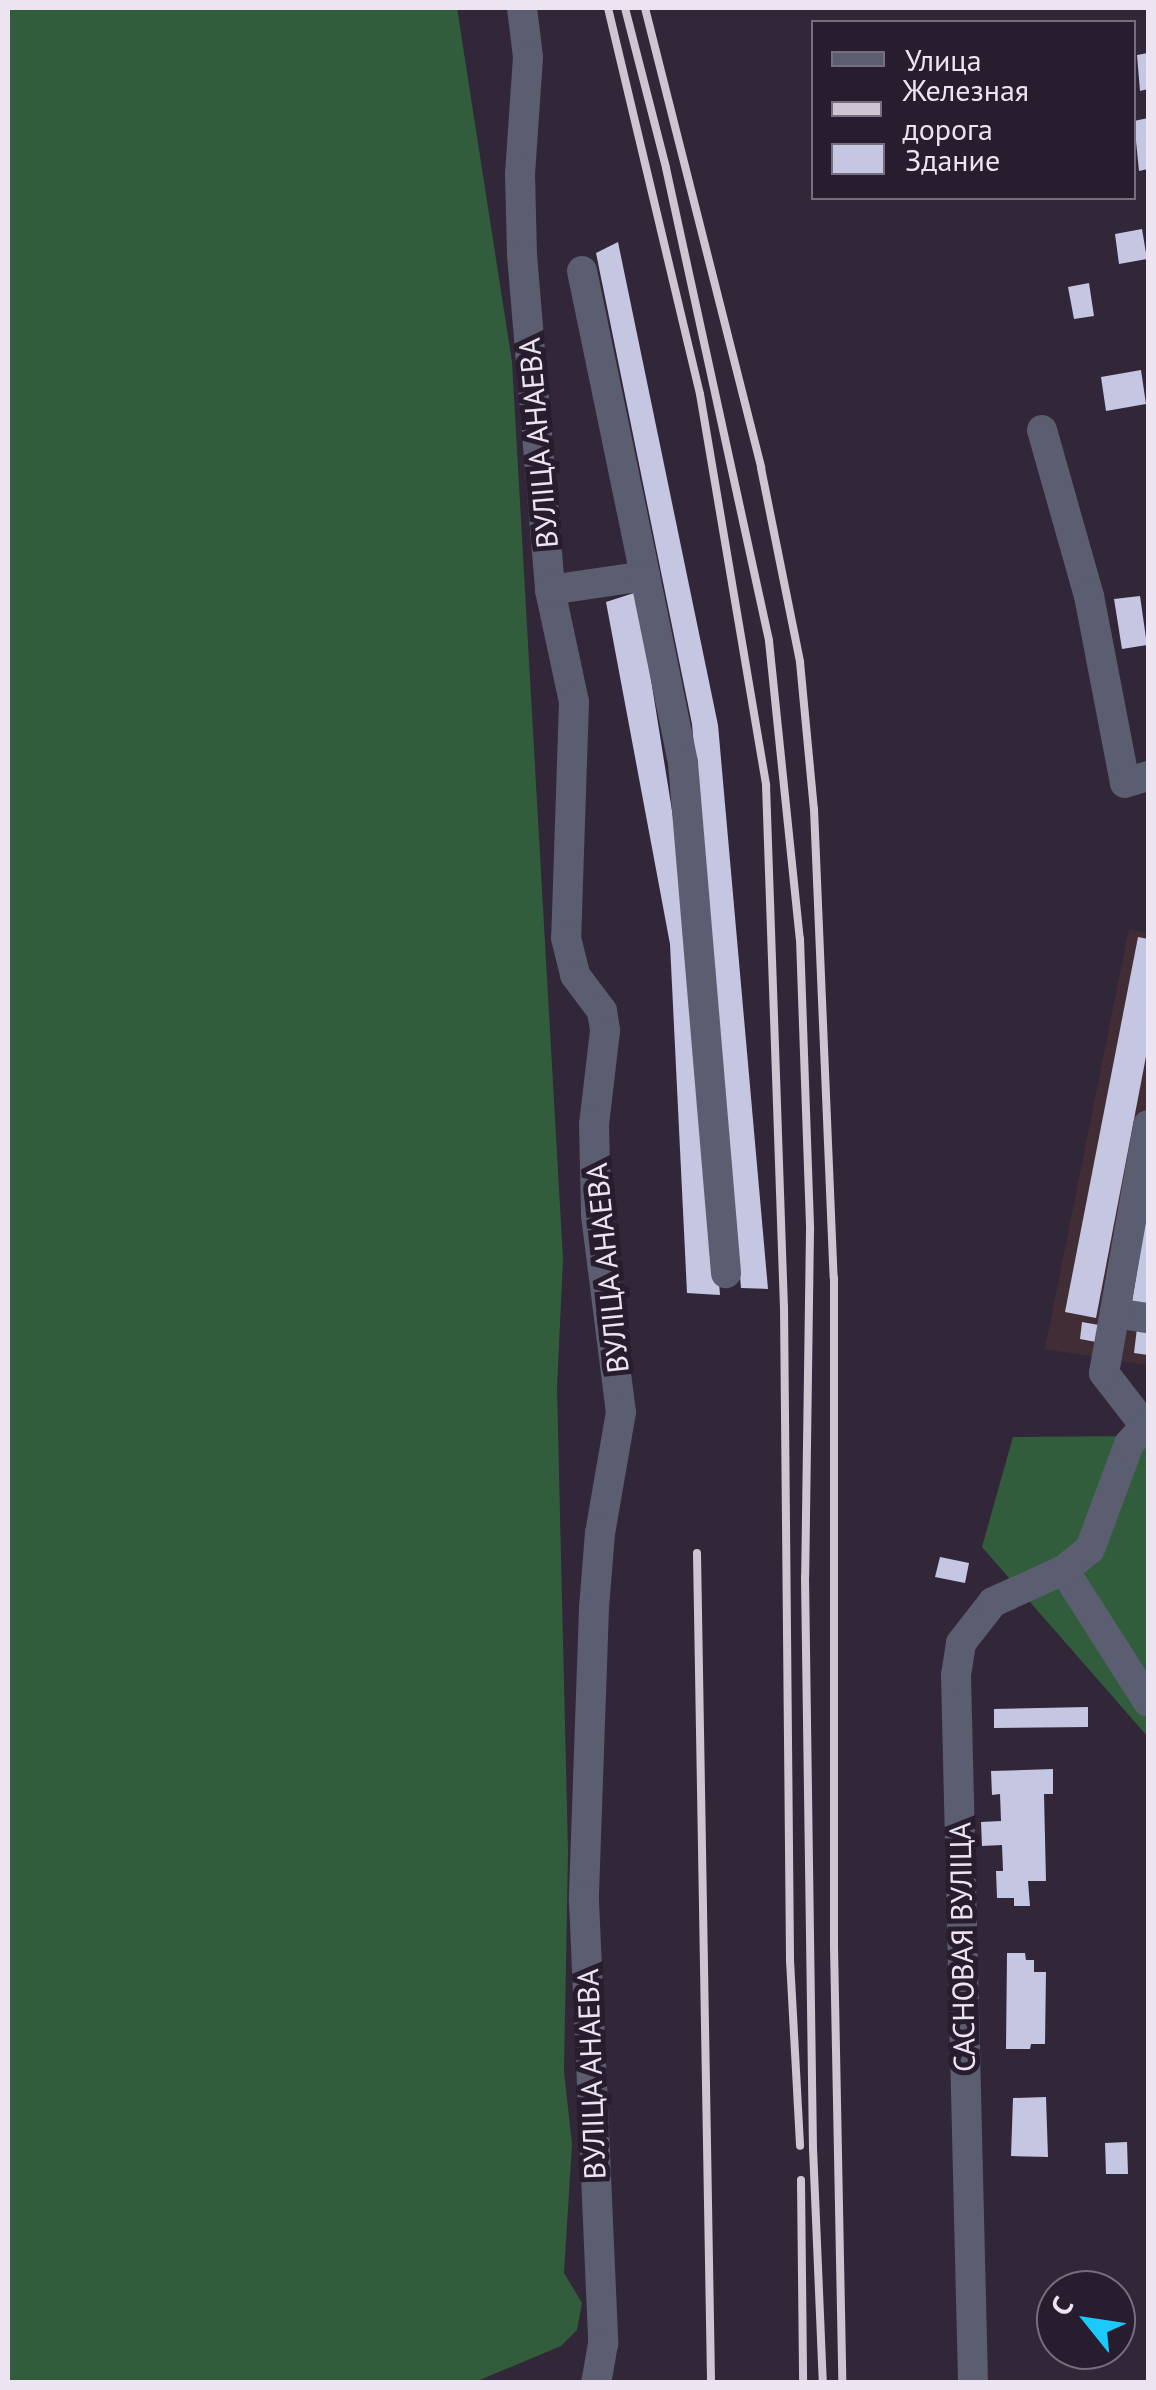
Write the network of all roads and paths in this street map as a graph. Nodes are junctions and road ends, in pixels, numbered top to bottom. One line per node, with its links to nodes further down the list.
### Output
1 (522, 8): 5 (street, ВУЛІЦА АНАЕВА)
2 (582, 271): 4 (street)
3 (1042, 430): 6 (street)
4 (645, 576): 5 (street); 8 (street)
5 (550, 590): 14 (street, ВУЛІЦА АНАЕВА)
6 (1148, 776)
7 (1148, 1125): 9 (street)
8 (726, 1273)
9 (1115, 1313): 10 (street); 11 (street)
10 (1148, 1318)
11 (1147, 1426): 12 (street, САСНОВАЯ ВУЛІЦА)
12 (1064, 1570): 13 (street); 15 (street, САСНОВАЯ ВУЛІЦА)
13 (1148, 1702)
14 (596, 2382)
15 (972, 2382)

